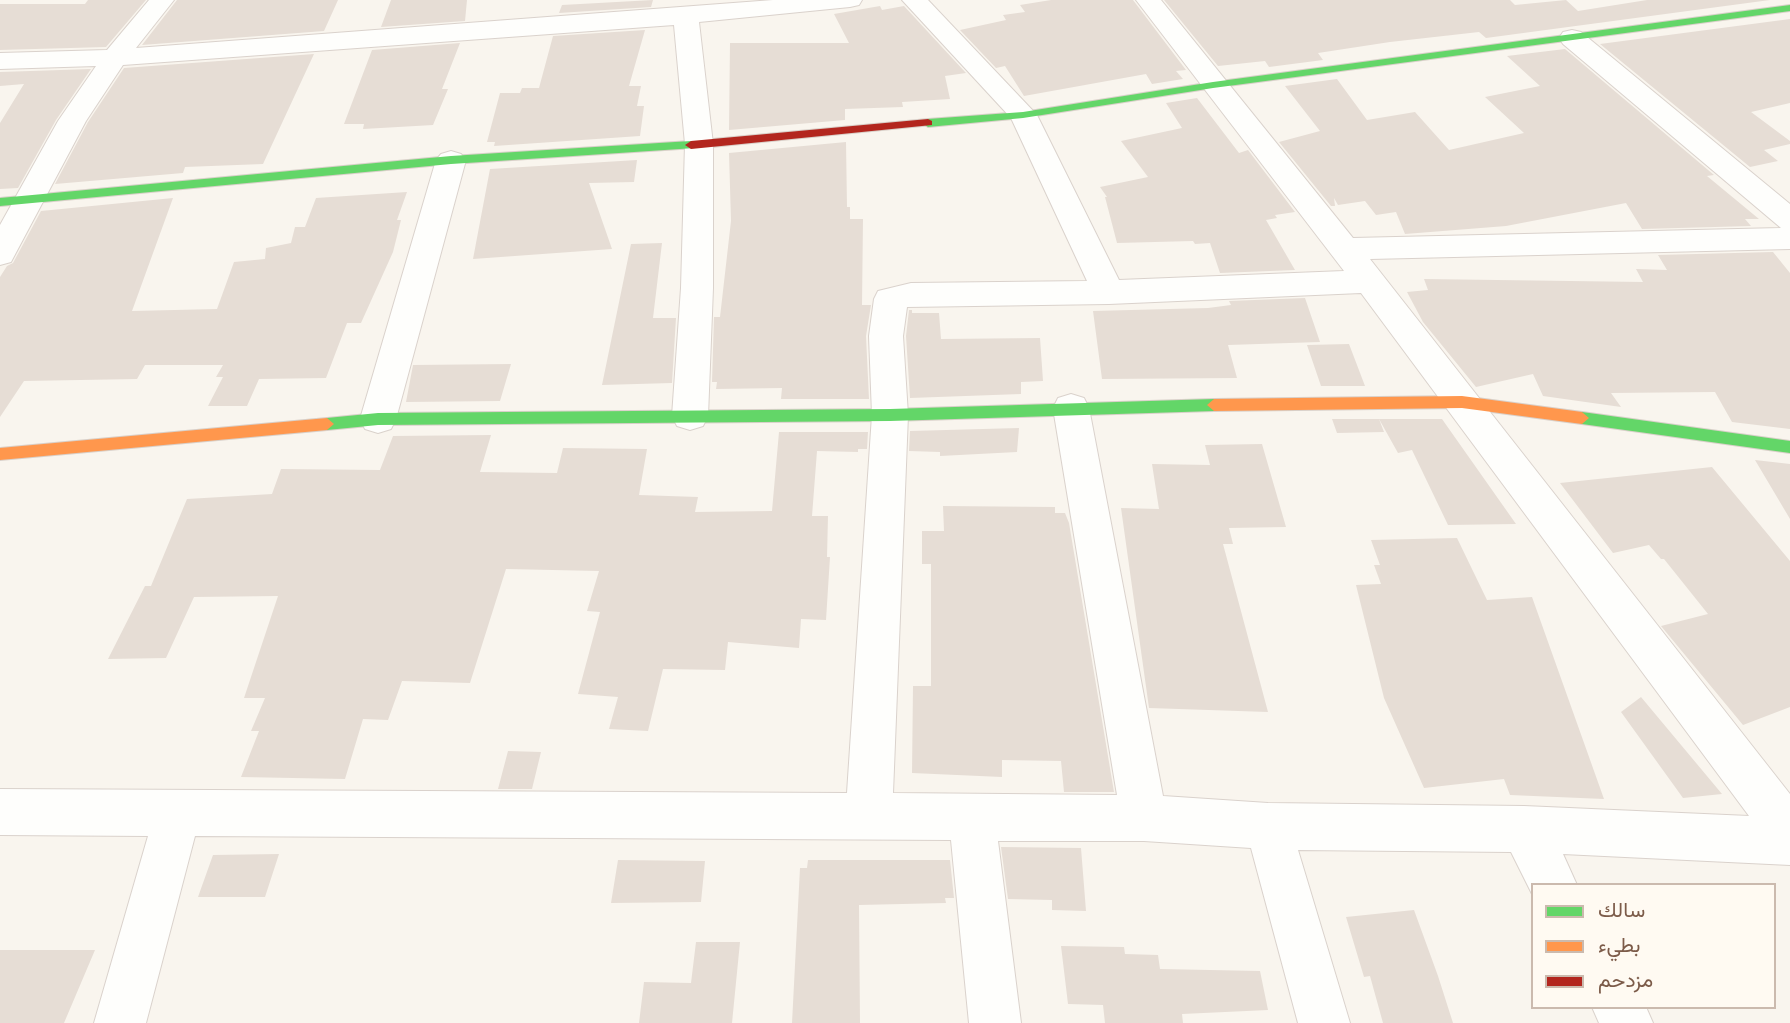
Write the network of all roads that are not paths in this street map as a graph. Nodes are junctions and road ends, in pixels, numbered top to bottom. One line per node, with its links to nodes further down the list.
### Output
1 (162, 0): 9 (street)
2 (850, 0): 7 (street)
3 (914, 0): 12 (street)
4 (1148, 0): 11 (street)
5 (1790, 8): 8 (street)
6 (624, 10): 7 (street); 9 (street)
7 (685, 16): 13 (street)
8 (1572, 38): 11 (street); 17 (street)
9 (115, 58): 10 (street); 15 (street)
10 (0, 61)
11 (1213, 85): 12 (street); 19 (street)
12 (1023, 116): 13 (street); 22 (street)
13 (699, 144): 14 (street); 26 (street)
14 (452, 160): 15 (street); 27 (street)
15 (30, 199): 16 (street); 20 (street)
16 (0, 202)
17 (1790, 220)
18 (1790, 238): 19 (street)
19 (1345, 249): 21 (street)
20 (0, 254)
21 (1369, 281): 22 (street); 23 (street)
22 (1110, 292): 25 (street)
23 (1462, 402): 24 (street); 28 (street); 37 (street)
24 (1071, 408): 25 (street); 34 (street)
25 (890, 415): 26 (street); 32 (street)
26 (690, 416): 27 (street)
27 (378, 419): 29 (street)
28 (1790, 447)
29 (0, 454)
30 (178, 812): 31 (street); 32 (street); 40 (street)
31 (0, 813)
32 (869, 817): 33 (street)
33 (972, 817): 34 (street); 41 (street)
34 (1143, 818): 35 (street)
35 (1268, 826): 36 (street); 42 (street)
36 (1524, 829): 38 (street); 39 (street)
37 (1790, 832)
38 (1790, 841)
39 (1552, 883)
40 (120, 1023)
41 (995, 1023)
42 (1324, 1023)

